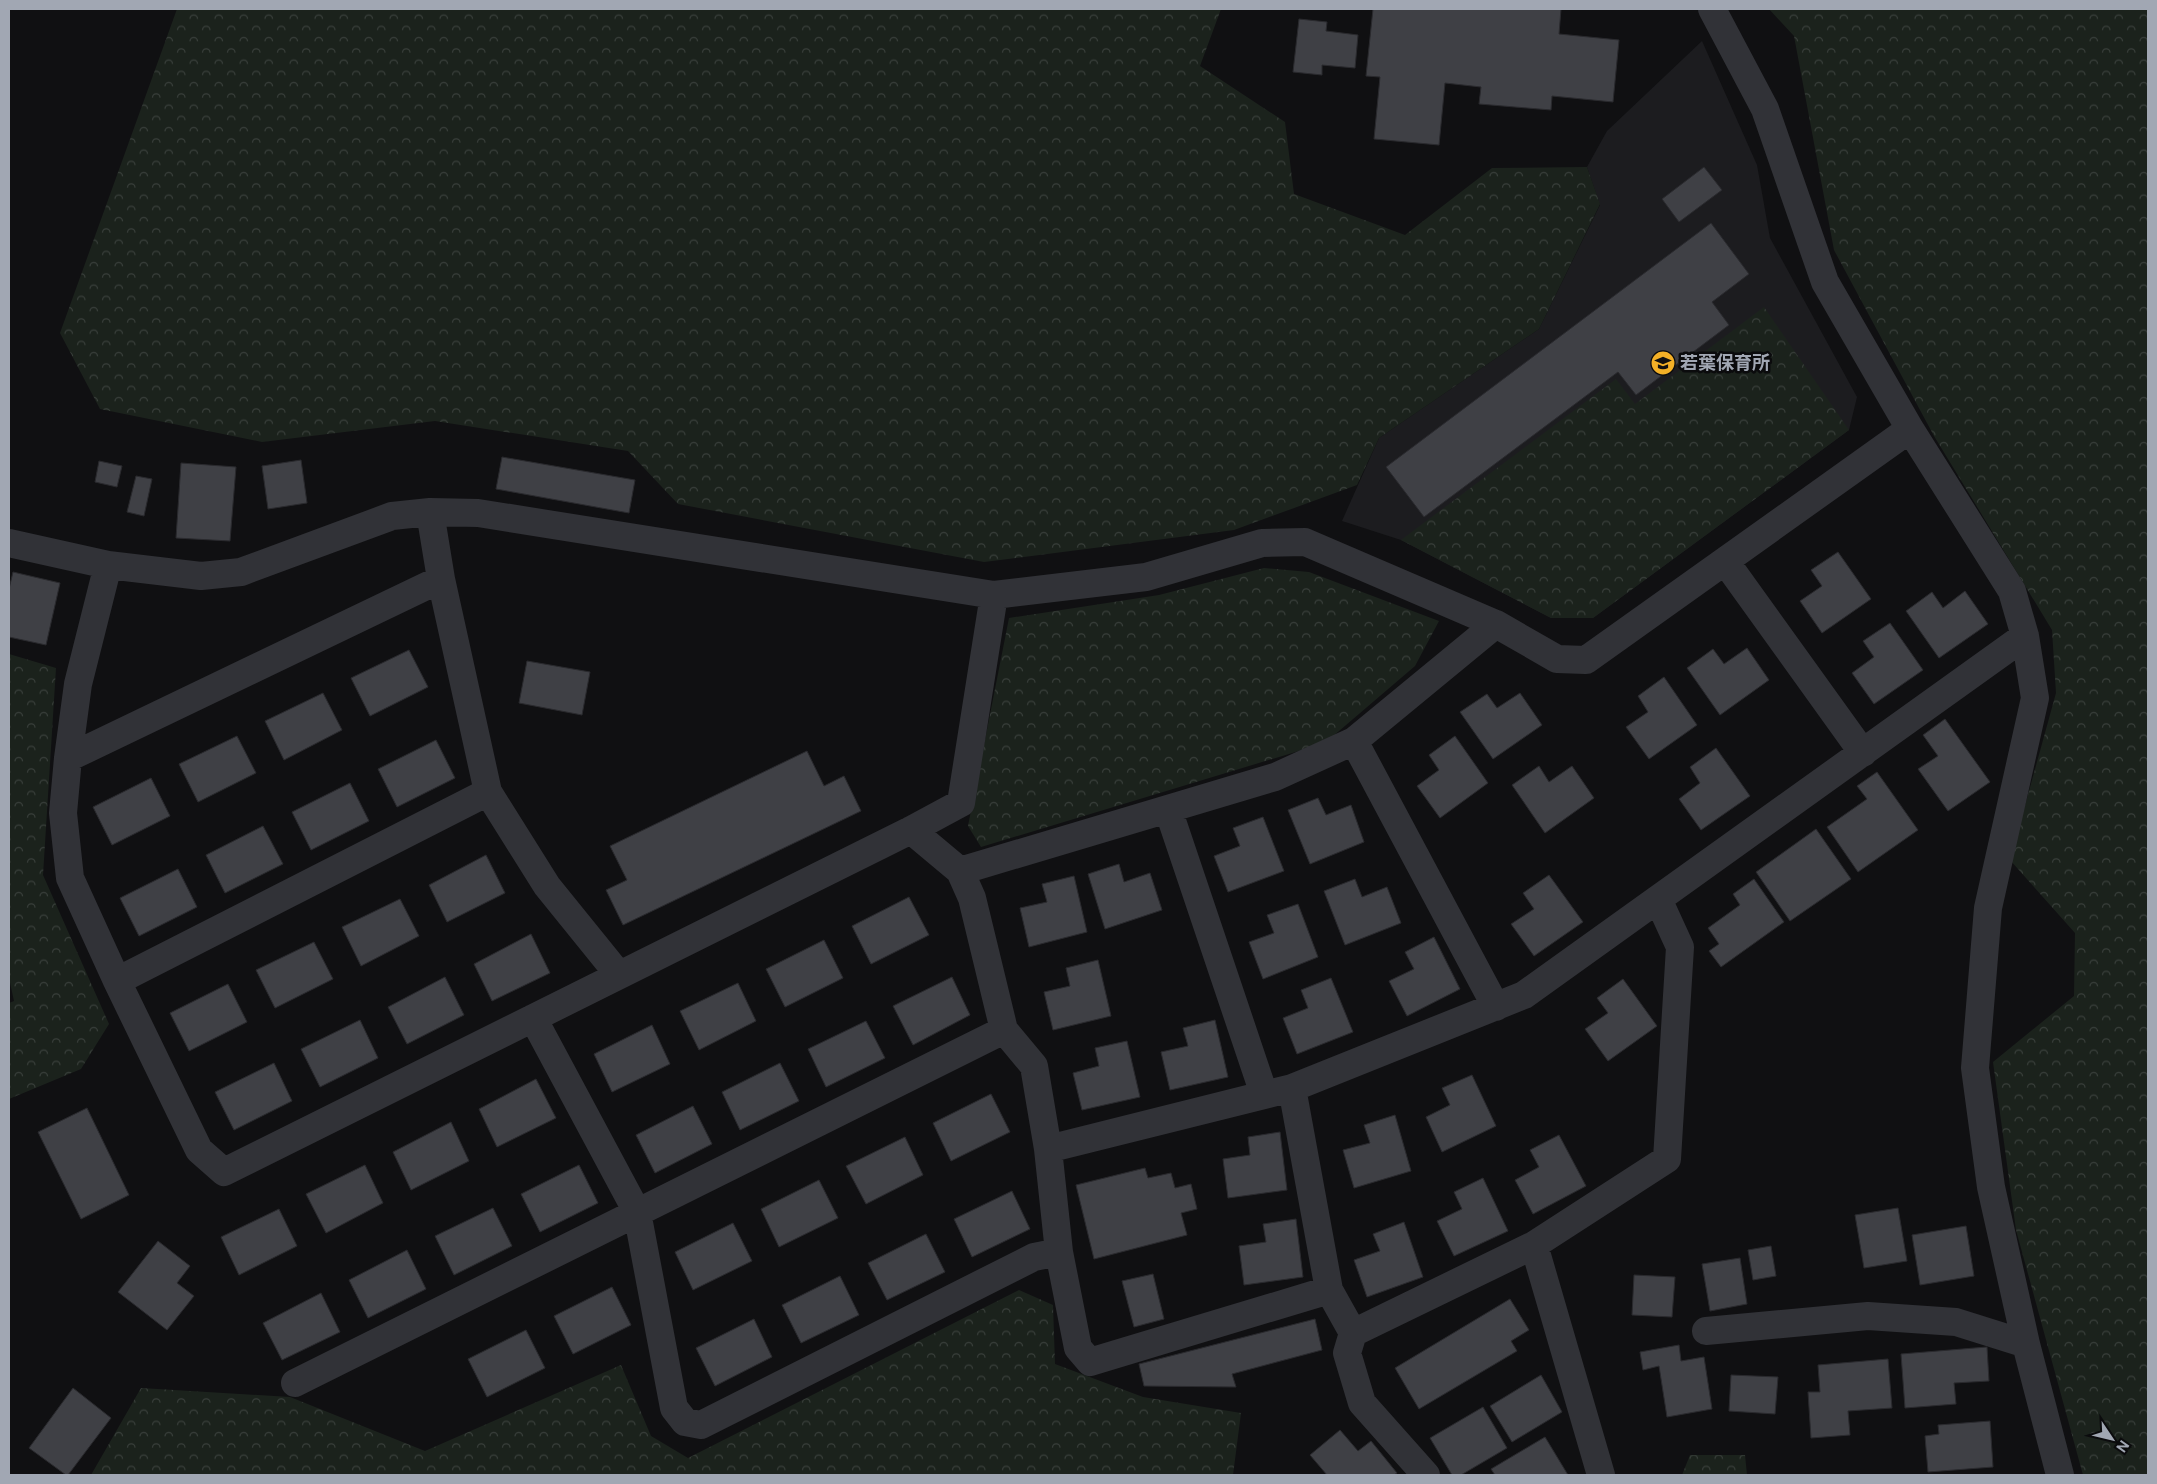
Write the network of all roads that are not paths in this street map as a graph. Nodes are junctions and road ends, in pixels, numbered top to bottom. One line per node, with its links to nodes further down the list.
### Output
1 (1712, 9): 2 (street)
2 (1910, 429): 5 (street); 10 (street)
3 (430, 512): 6 (street); 7 (street); 8 (street)
4 (9, 543): 6 (street)
5 (1725, 561): 9 (street); 12 (street)
6 (108, 565): 13 (street)
7 (441, 579): 13 (street); 14 (street)
8 (994, 595): 9 (street); 16 (street)
9 (1496, 624): 11 (street)
10 (2025, 636): 12 (street); 33 (street)
11 (1354, 741): 15 (street); 21 (street)
12 (1863, 753): 18 (street)
13 (68, 758): 20 (street)
14 (488, 792): 19 (street); 20 (street)
15 (1168, 809): 17 (street); 25 (street)
16 (911, 830): 17 (street); 19 (street)
17 (960, 871): 23 (street)
18 (1658, 899): 21 (street); 28 (street)
19 (619, 975): 22 (street)
20 (116, 981): 22 (street)
21 (1496, 1007): 24 (street)
22 (533, 1018): 27 (street)
23 (1004, 1030): 26 (street); 27 (street)
24 (1292, 1088): 25 (street); 30 (street)
25 (1264, 1094): 26 (street)
26 (1048, 1149): 29 (street)
27 (637, 1212): 29 (street); 34 (street)
28 (1534, 1245): 32 (street); 36 (street)
29 (1059, 1252): 30 (street)
30 (1328, 1290): 32 (street)
31 (1706, 1331): 33 (street)
32 (1353, 1333): 35 (street)
33 (2026, 1344): 37 (street)
34 (294, 1383)
35 (1426, 1475)
36 (1601, 1475)
37 (2060, 1475)

